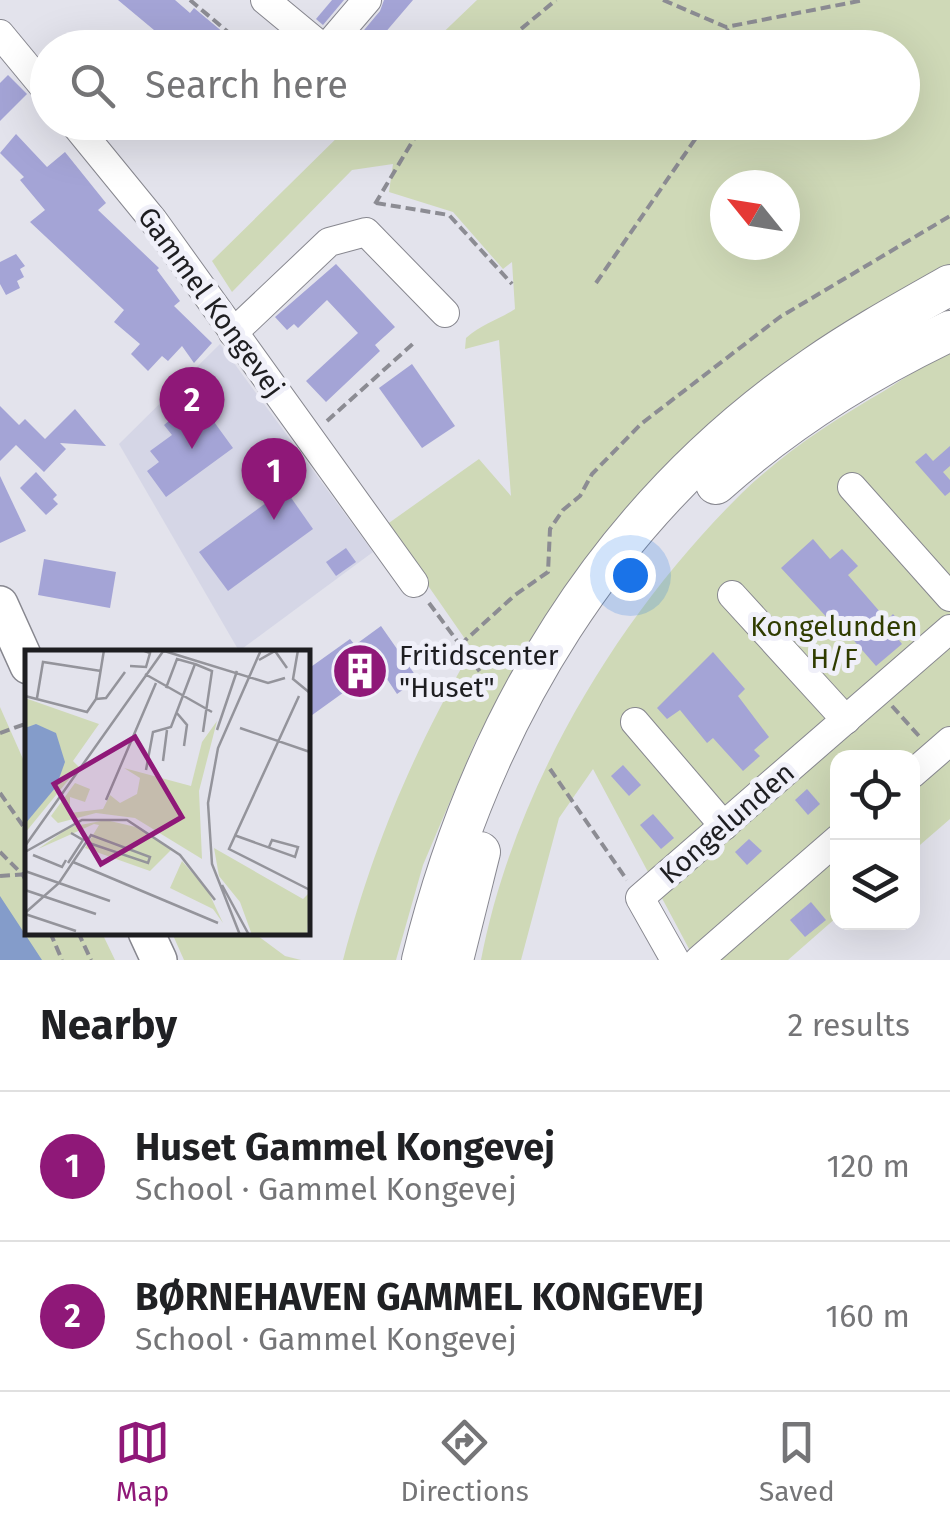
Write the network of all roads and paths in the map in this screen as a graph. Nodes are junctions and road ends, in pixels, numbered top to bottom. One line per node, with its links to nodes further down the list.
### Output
1 (190, 0): 8 (path)
2 (265, 0): 9 (street)
3 (367, 0): 10 (street)
4 (556, 0): 11 (path)
5 (663, 0): 7 (path)
6 (864, 0): 7 (path)
7 (726, 27): 12 (path)
8 (226, 30)
9 (302, 30)
10 (340, 30)
11 (520, 30)
12 (727, 30)
13 (4, 47): 14 (street)
14 (30, 74)
15 (88, 140): 25 (street, Gammel Kongevej)
16 (413, 140): 18 (path)
17 (695, 140): 21 (path)
18 (376, 203): 20 (path); 22 (path)
19 (950, 216): 35 (path)
20 (366, 232): 24 (street); 25 (street)
21 (596, 283)
22 (512, 284)
23 (950, 285): 60 (highway)
24 (445, 313)
25 (234, 332): 28 (street, Gammel Kongevej)
26 (950, 332): 61 (highway)
27 (416, 342): 28 (path)
28 (309, 437): 30 (street, Gammel Kongevej)
29 (852, 487): 32 (street)
30 (414, 583): 35 (path)
31 (732, 596): 39 (street)
32 (950, 597)
33 (0, 604): 36 (main road)
34 (950, 630): 38 (street, Kongelunden)
35 (460, 646): 37 (path)
36 (25, 659)
37 (489, 684)
38 (880, 691): 39 (street, Kongelunden); 43 (path)
39 (846, 720): 47 (street, Kongelunden)
40 (635, 722): 47 (street)
41 (25, 724): 42 (path)
42 (0, 732)
43 (942, 748): 44 (street)
44 (920, 767)
45 (550, 768): 53 (path)
46 (0, 793): 48 (path)
47 (724, 826): 53 (street, Kongelunden)
48 (25, 829)
49 (837, 840): 63 (street)
50 (0, 852): 51 (path)
51 (25, 874): 52 (path)
52 (0, 876)
53 (640, 898): 62 (street)
54 (51, 935): 57 (path)
55 (79, 935): 58 (path)
56 (147, 935): 59 (main road)
57 (62, 960)
58 (91, 960)
59 (159, 960)
60 (422, 960)
61 (452, 960)
62 (675, 960)
63 (698, 960)

